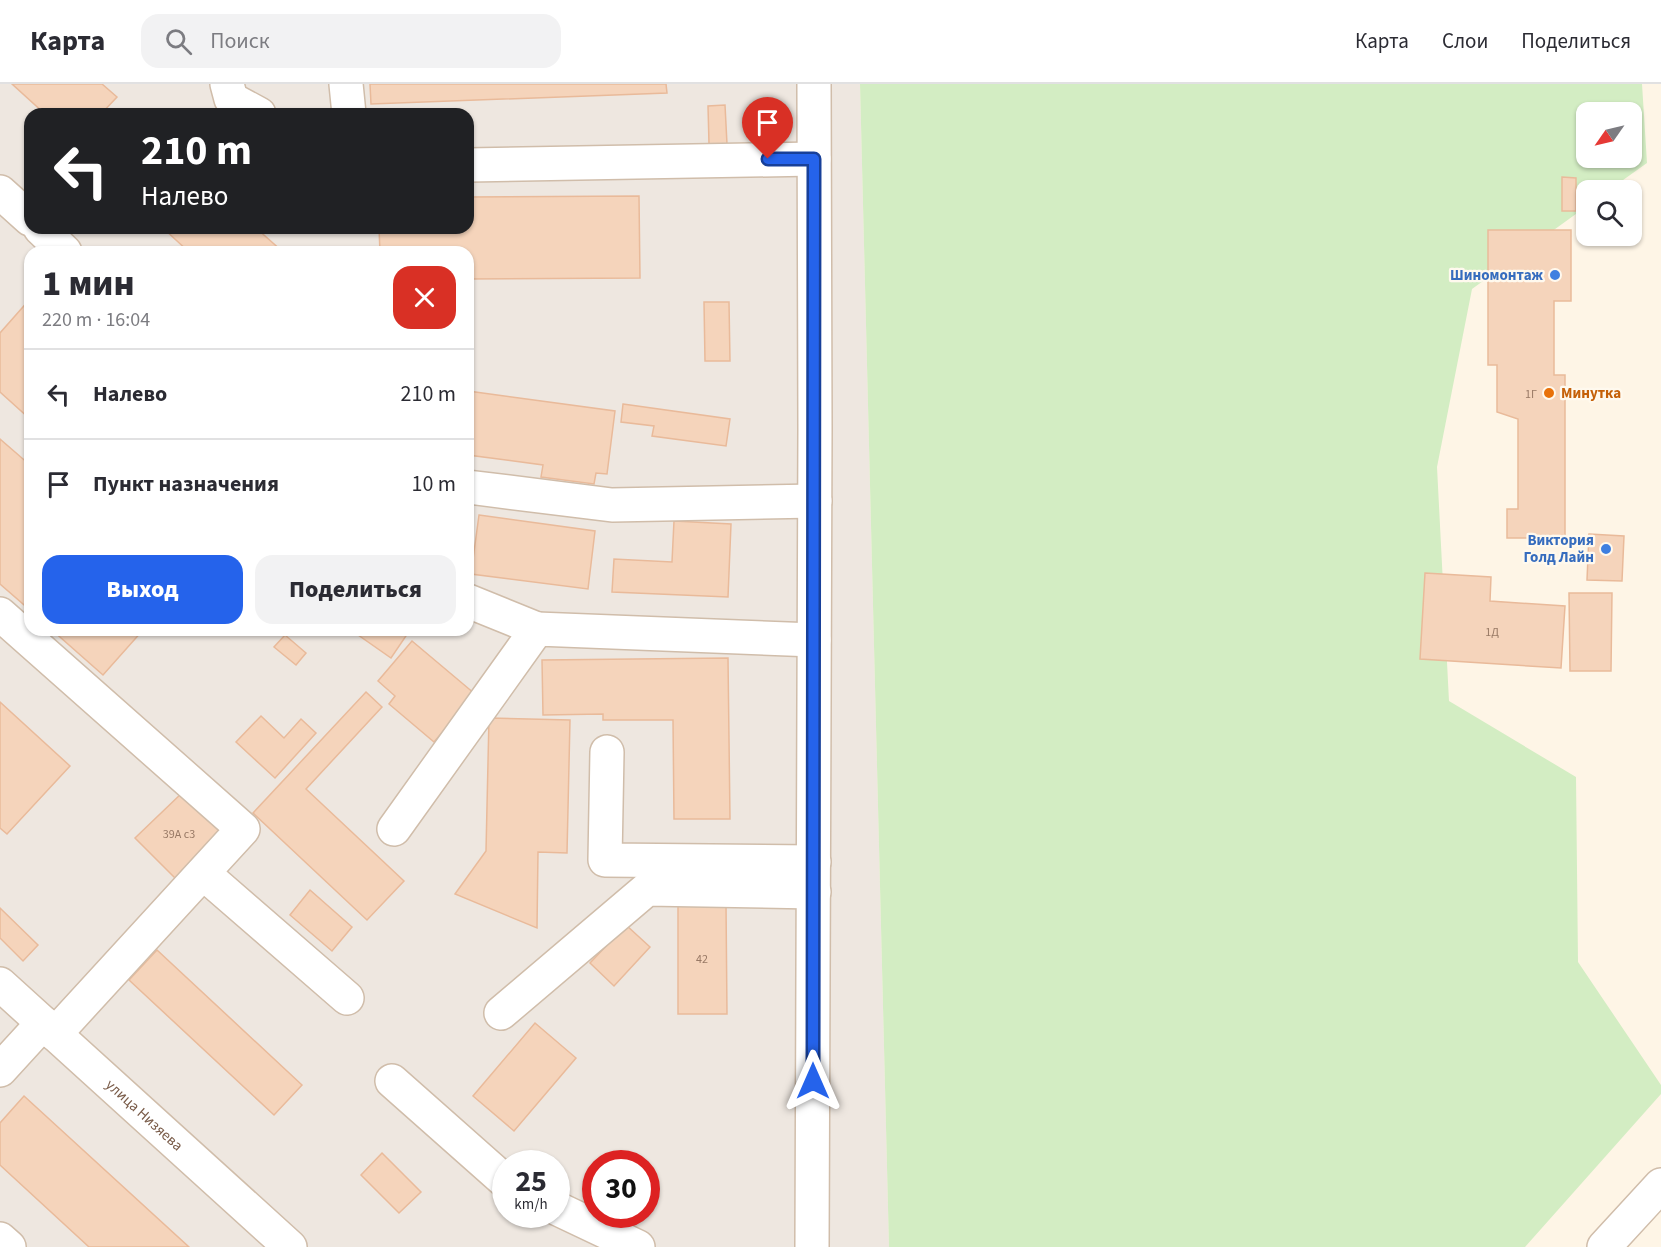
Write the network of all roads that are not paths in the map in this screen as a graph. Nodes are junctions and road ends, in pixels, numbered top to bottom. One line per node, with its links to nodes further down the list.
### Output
1 (227, 84): 4 (street)
2 (346, 84): 5 (street)
3 (814, 84): 6 (street)
4 (248, 108)
5 (348, 108)
6 (814, 159): 7 (street); 13 (street)
7 (474, 165)
8 (0, 192): 9 (street)
9 (24, 214)
10 (46, 234): 11 (street)
11 (59, 246)
12 (474, 488): 13 (street)
13 (814, 501): 19 (street)
14 (474, 603): 16 (street)
15 (0, 614): 17 (street)
16 (537, 629): 19 (street); 21 (street)
17 (24, 635)
18 (25, 636): 22 (street)
19 (814, 640): 23 (street)
20 (607, 752): 23 (street)
21 (394, 829)
22 (202, 873): 25 (street); 27 (street)
23 (814, 877): 26 (street); 37 (street)
24 (0, 984): 27 (street, улица Низяева)
25 (347, 998)
26 (501, 1013)
27 (49, 1029): 28 (street); 35 (street, улица Низяева)
28 (0, 1070)
29 (392, 1081): 30 (street)
30 (492, 1170)
31 (1661, 1185): 38 (street)
32 (570, 1215): 36 (street)
33 (0, 1239): 34 (street)
34 (9, 1247)
35 (290, 1247)
36 (638, 1247)
37 (812, 1247)
38 (1604, 1247)

